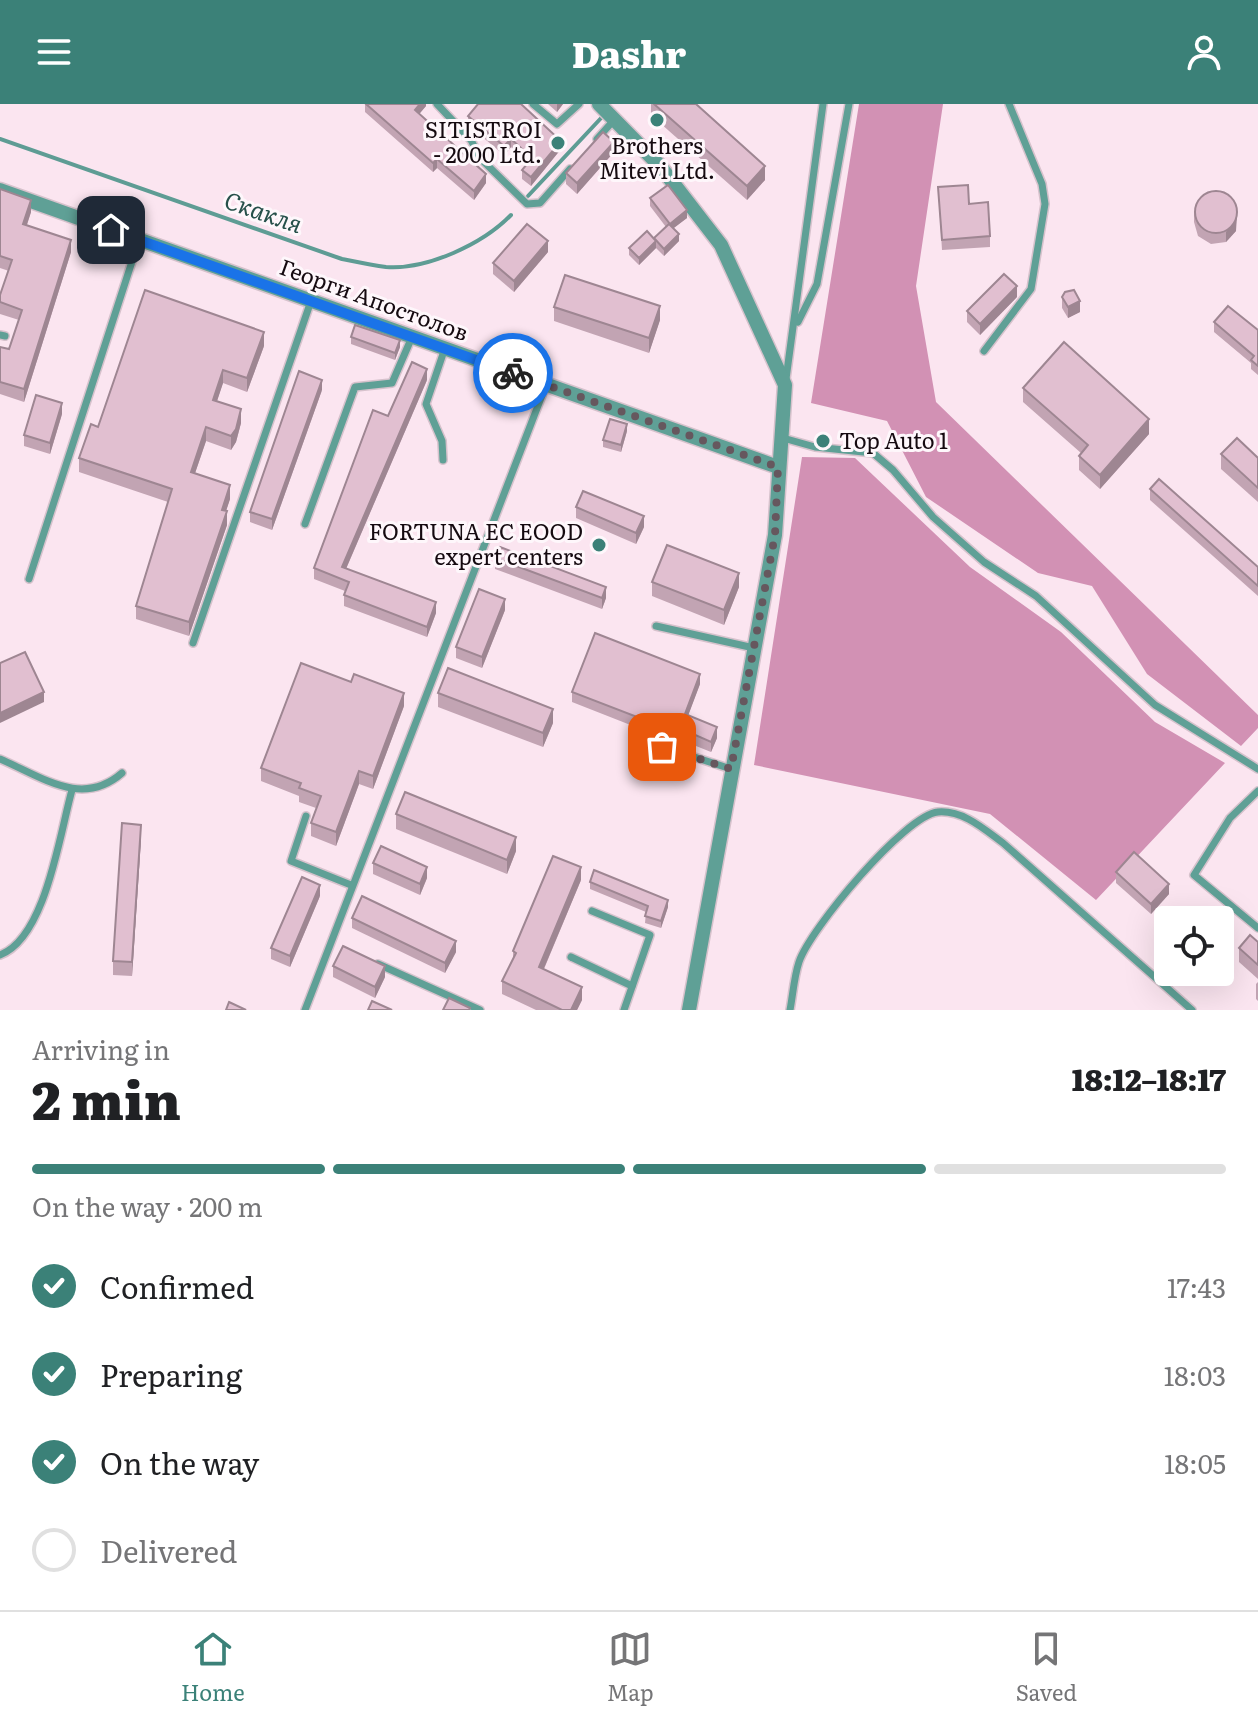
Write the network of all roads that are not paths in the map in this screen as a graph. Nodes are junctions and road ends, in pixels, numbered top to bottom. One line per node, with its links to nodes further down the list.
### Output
1 (437, 104): 10 (lane)
2 (533, 104): 3 (lane)
3 (579, 104)
4 (599, 104): 8 (street)
5 (823, 104): 14 (lane)
6 (849, 104): 14 (lane)
7 (1009, 104): 17 (lane)
8 (614, 120): 9 (lane); 19 (street)
9 (593, 143)
10 (572, 167)
11 (0, 190): 12 (street, Георги Апостолов)
12 (139, 240): 13 (street, Георги Апостолов); 24 (lane)
13 (311, 301): 15 (street, Георги Апостолов); 26 (lane)
14 (796, 327): 19 (lane)
15 (412, 337): 16 (street, Георги Апостолов); 23 (lane)
16 (445, 348): 18 (street, Георги Апостолов); 21 (lane)
17 (984, 351)
18 (546, 384): 22 (street, Георги Апостолов); 36 (lane)
19 (785, 385): 20 (street)
20 (781, 437): 22 (street); 31 (lane)
21 (443, 460)
22 (778, 467): 27 (street)
23 (305, 524)
24 (29, 579)
25 (656, 626): 27 (lane)
26 (193, 643)
27 (754, 648): 30 (street)
28 (639, 739): 30 (lane)
29 (0, 759): 33 (lane)
30 (731, 769): 48 (street)
31 (1258, 769)
32 (122, 773): 33 (lane)
33 (72, 790): 41 (lane)
34 (1258, 791): 38 (lane)
35 (306, 816): 36 (lane)
36 (351, 885): 39 (lane)
37 (592, 911): 44 (lane)
38 (1258, 928)
39 (328, 942): 40 (lane); 45 (lane)
40 (342, 949)
41 (0, 955)
42 (571, 957): 44 (lane)
43 (370, 961): 46 (lane)
44 (632, 986): 47 (lane)
45 (305, 1010)
46 (480, 1010)
47 (624, 1010)
48 (689, 1010)
49 (790, 1010): 50 (lane)
50 (1192, 1010)

